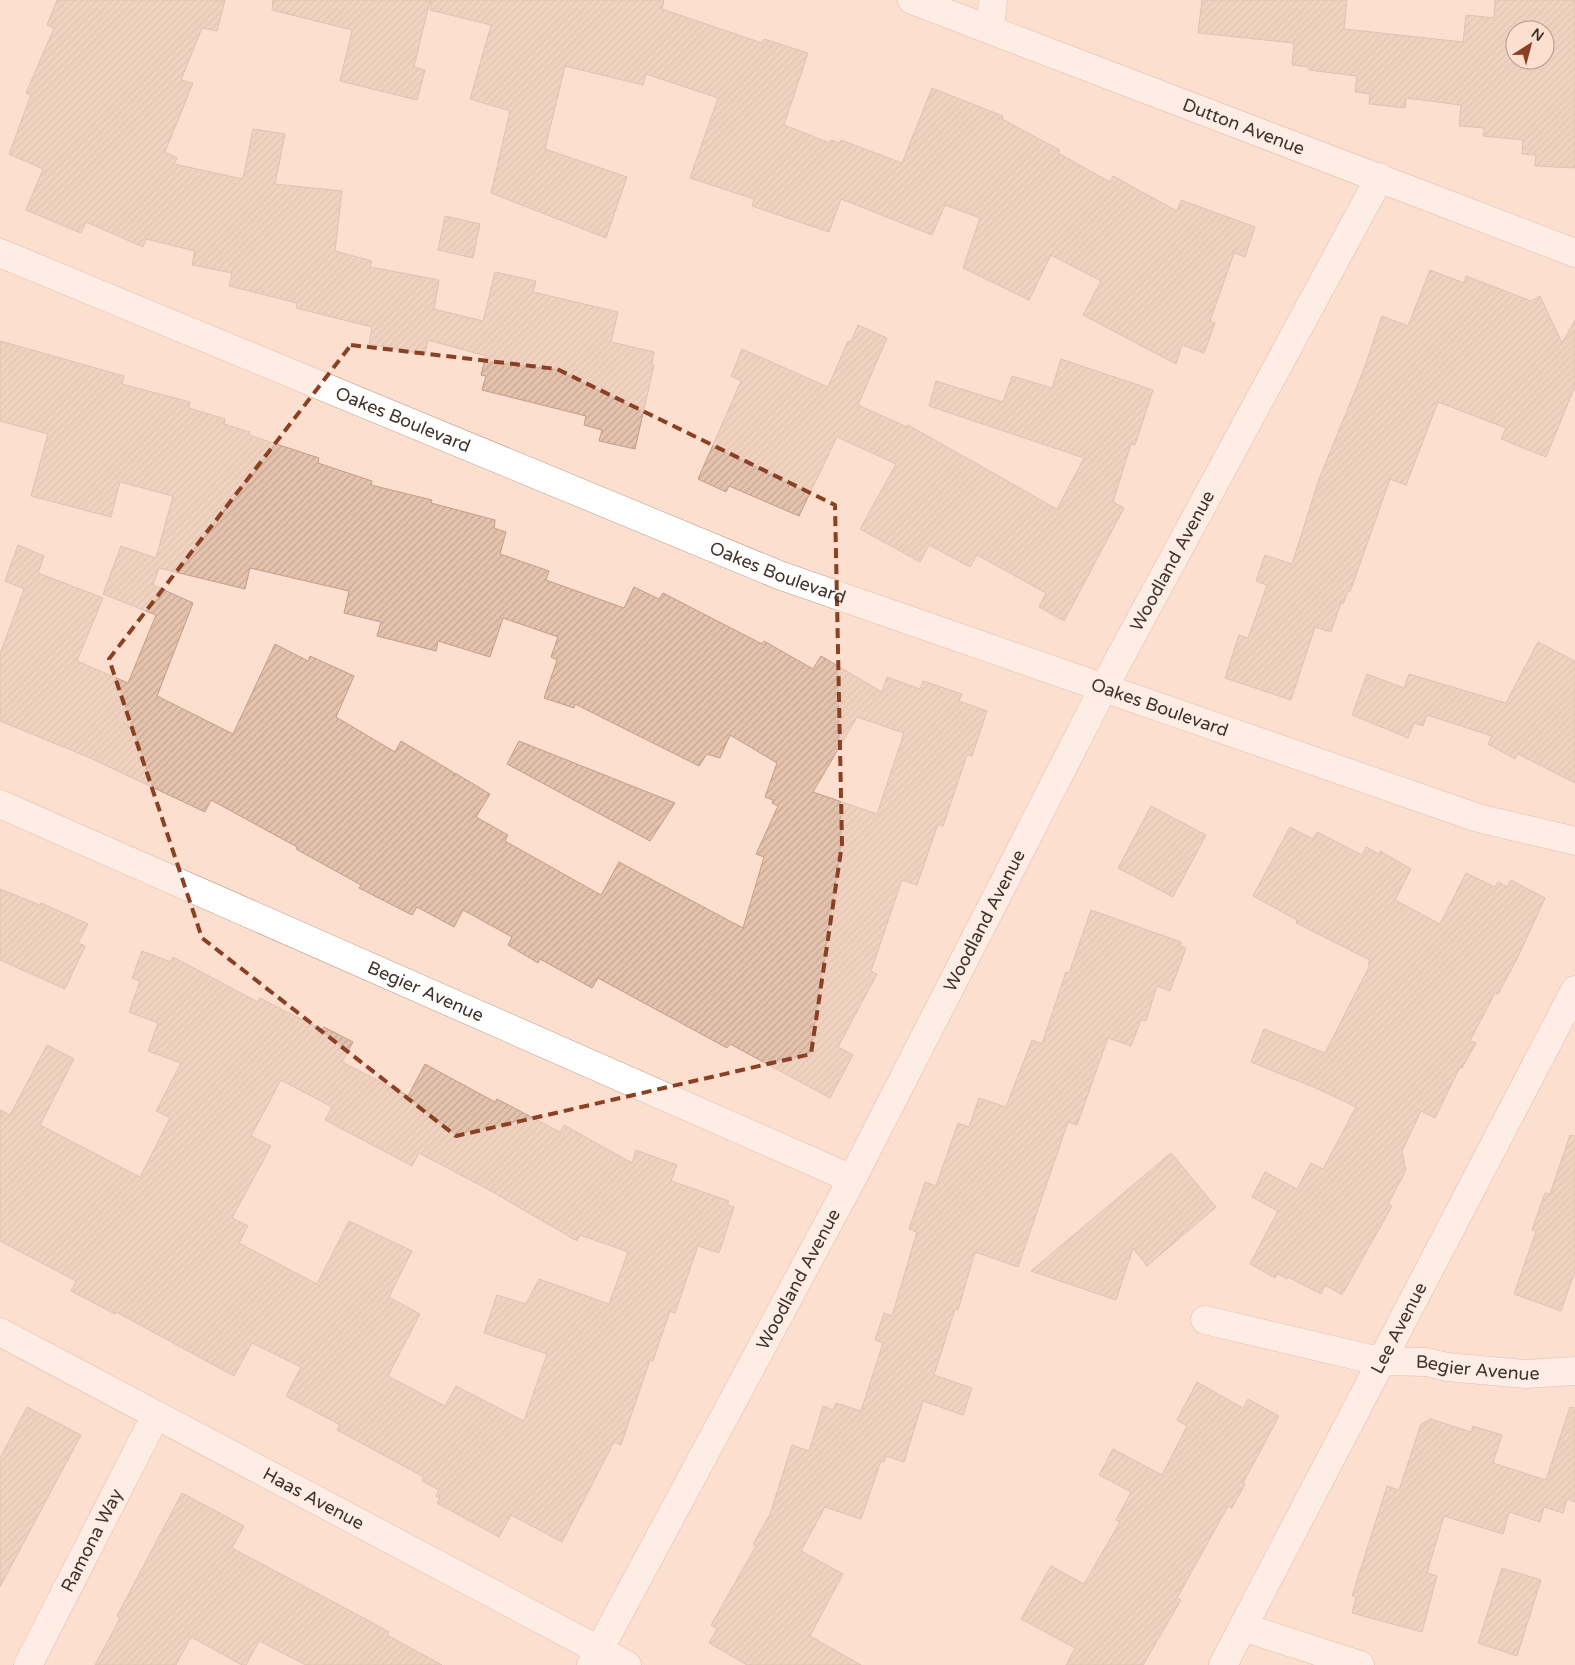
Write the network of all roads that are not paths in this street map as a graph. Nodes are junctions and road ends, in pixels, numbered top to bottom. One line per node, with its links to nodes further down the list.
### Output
1 (912, 0): 3 (street, Dutton Avenue)
2 (993, 0): 3 (street)
3 (990, 30): 4 (street, Dutton Avenue)
4 (1380, 177): 6 (street, Dutton Avenue); 7 (street, Woodland Avenue)
5 (0, 253): 7 (street, Oakes Boulevard)
6 (1575, 253)
7 (1104, 687): 9 (street, Oakes Boulevard); 11 (street, Woodland Avenue)
8 (0, 804): 11 (street, Begier Avenue)
9 (1575, 841)
10 (1575, 990): 14 (street, Lee Avenue)
11 (852, 1179): 18 (street, Woodland Avenue)
12 (1205, 1320): 14 (street, Begier Avenue)
13 (0, 1332): 16 (street, Haas Avenue)
14 (1379, 1362): 15 (street, Begier Avenue); 17 (street, Lee Avenue)
15 (1575, 1371)
16 (155, 1417): 18 (street, Haas Avenue); 19 (street, Ramona Way)
17 (1243, 1627): 21 (street, Lee Avenue); 22 (street)
18 (594, 1658): 20 (street, Haas Avenue)
19 (28, 1665)
20 (626, 1665)
21 (1223, 1665)
22 (1360, 1665)

